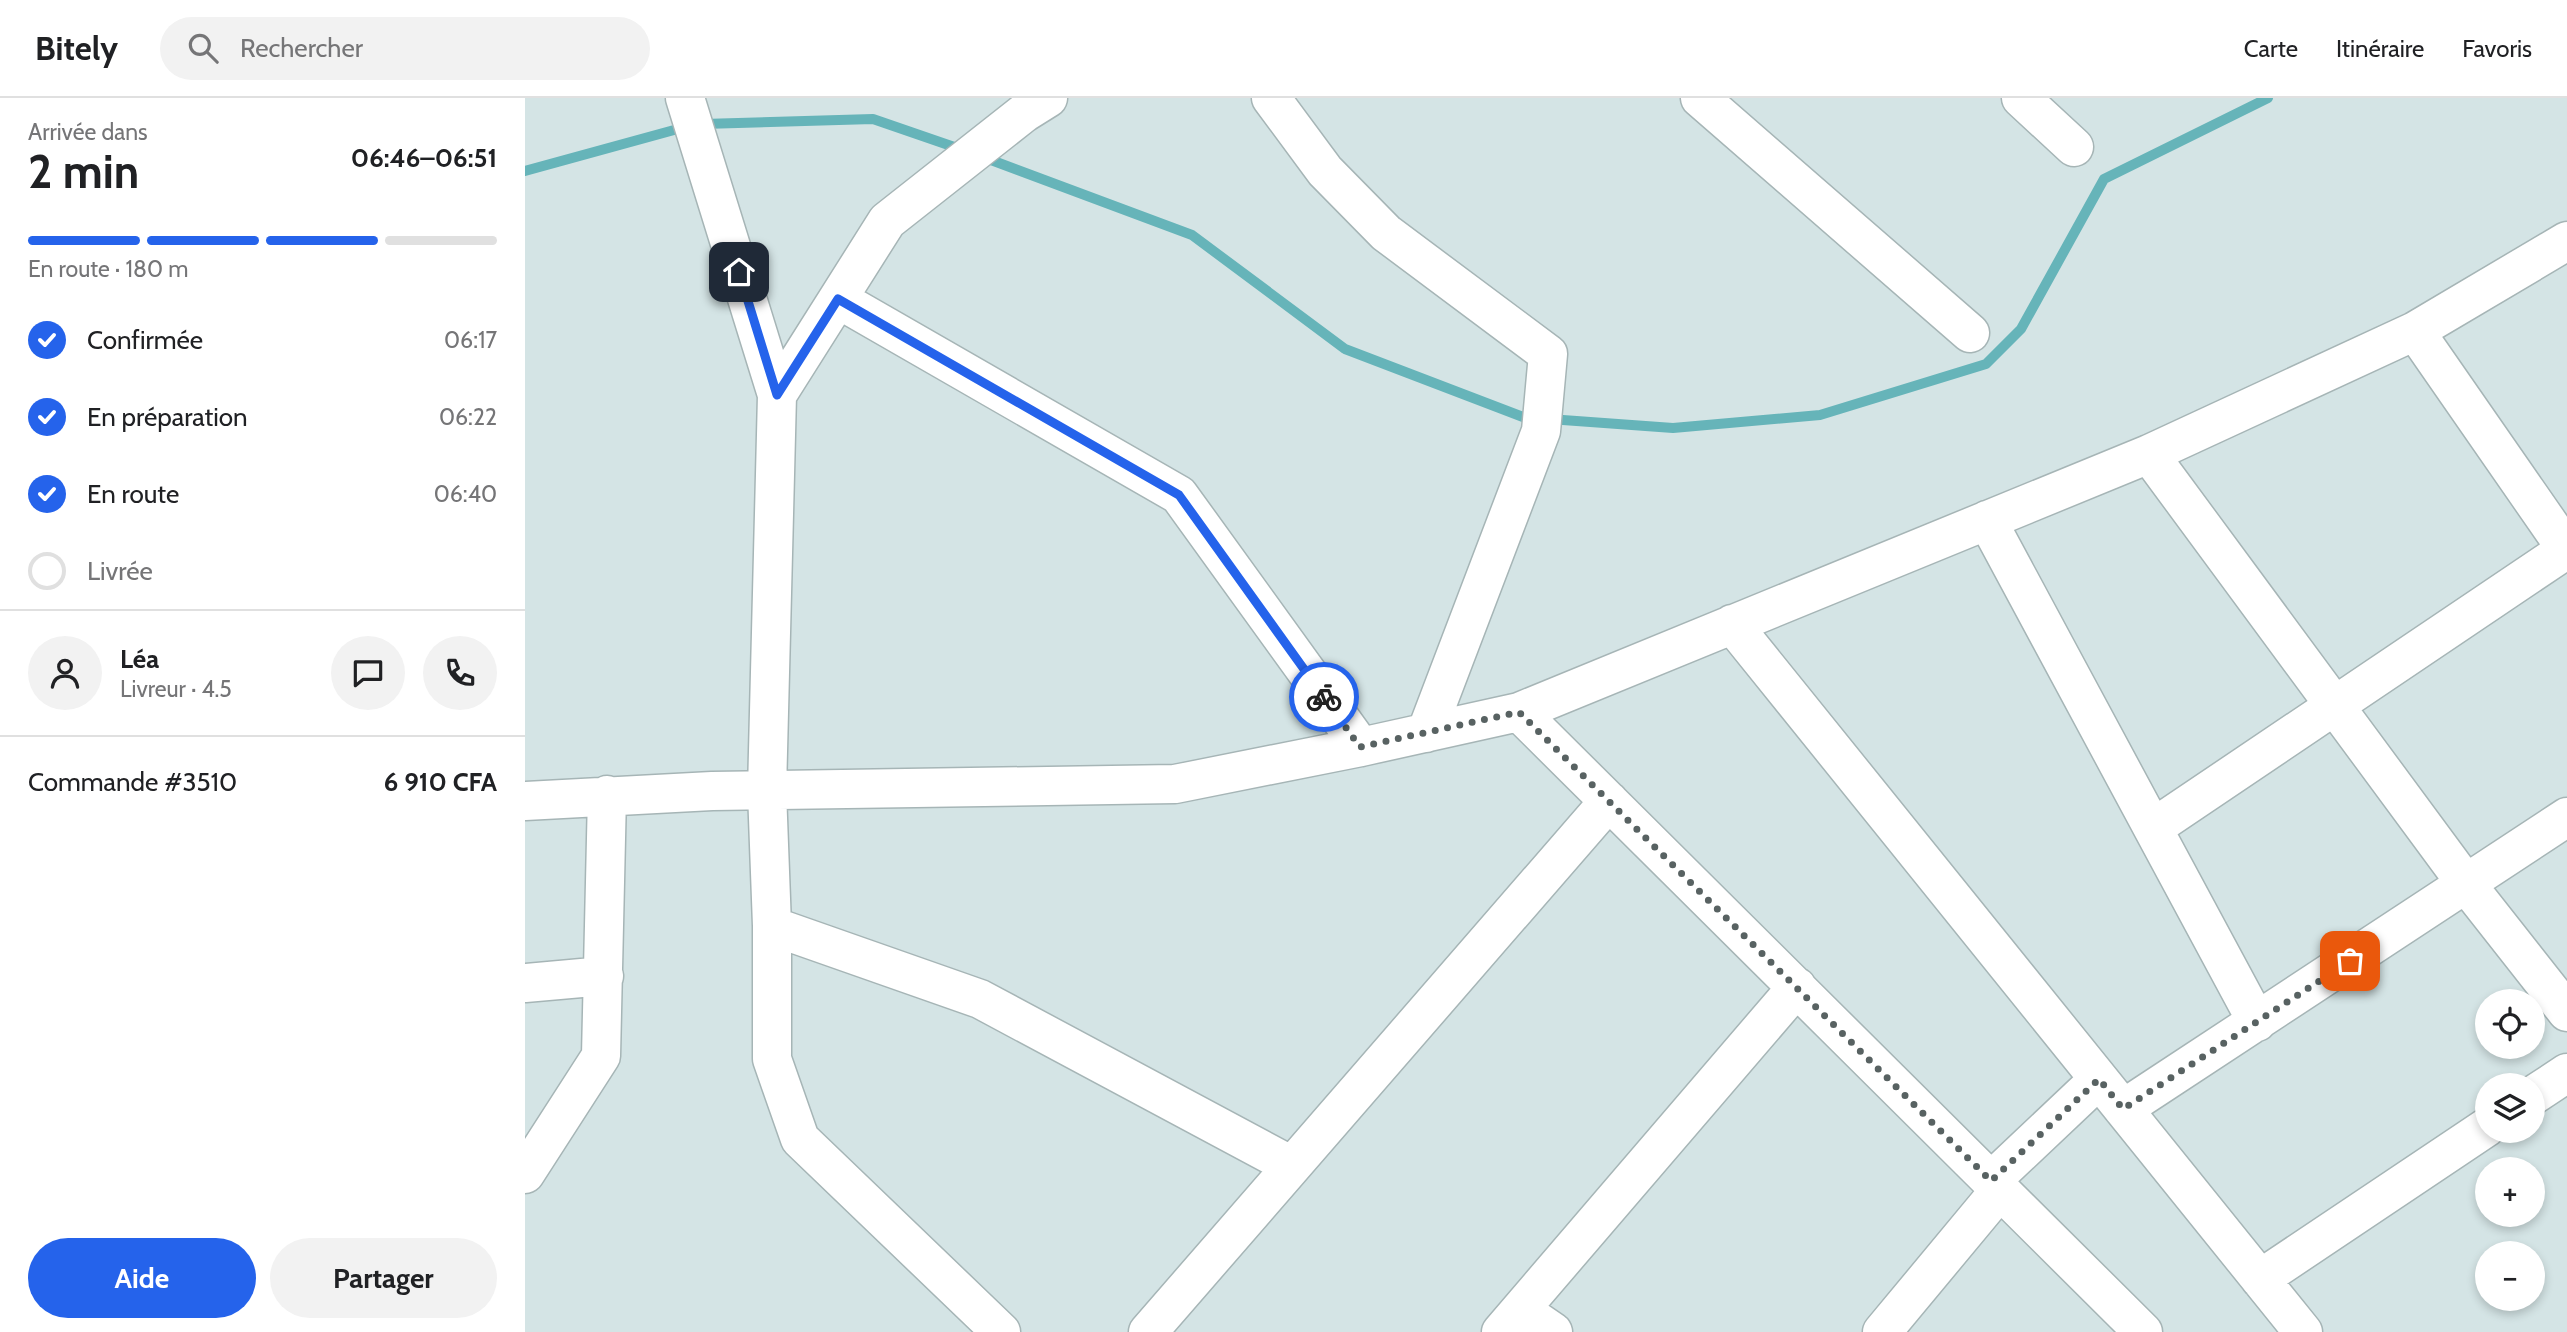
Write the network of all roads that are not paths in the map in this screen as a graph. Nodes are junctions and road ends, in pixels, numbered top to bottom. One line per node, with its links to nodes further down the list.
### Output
1 (685, 98): 11 (street)
2 (1048, 98): 8 (street)
3 (1271, 98): 18 (street)
4 (1700, 98): 10 (street)
5 (2021, 98): 6 (street)
6 (2074, 147)
7 (2567, 241): 9 (street)
8 (838, 299): 11 (street); 19 (street)
9 (2415, 331): 12 (street); 14 (street)
10 (1971, 333)
11 (777, 395): 20 (street)
12 (2149, 454): 13 (street); 16 (street)
13 (1987, 520): 15 (street); 25 (street)
14 (2567, 550): 16 (street)
15 (1732, 624): 17 (street); 34 (street)
16 (2335, 706): 25 (street); 26 (street)
17 (1519, 712): 18 (street); 23 (street)
18 (1426, 733): 19 (street)
19 (1360, 747): 20 (street)
20 (767, 791): 21 (street); 27 (street)
21 (607, 796): 22 (street); 28 (street)
22 (525, 801)
23 (1609, 801): 30 (street); 38 (street)
24 (2567, 817): 26 (street)
25 (2153, 828): 32 (street)
26 (2467, 885): 31 (street); 32 (street)
27 (772, 926): 38 (street); 43 (street)
28 (604, 976): 29 (street); 39 (street)
29 (525, 983)
30 (1797, 988): 40 (street); 42 (street)
31 (2567, 1012)
32 (2257, 1022): 36 (street)
33 (2567, 1073): 35 (street)
34 (2099, 1079): 36 (street); 40 (street)
35 (2545, 1087)
36 (2123, 1109): 41 (street)
37 (2475, 1135): 41 (street)
38 (1292, 1166): 44 (street)
39 (525, 1174)
40 (1996, 1185): 46 (street); 47 (street)
41 (2260, 1279): 48 (street)
42 (1511, 1321): 45 (street)
43 (1001, 1332)
44 (1148, 1332)
45 (1553, 1332)
46 (1882, 1332)
47 (2143, 1332)
48 (2303, 1332)

